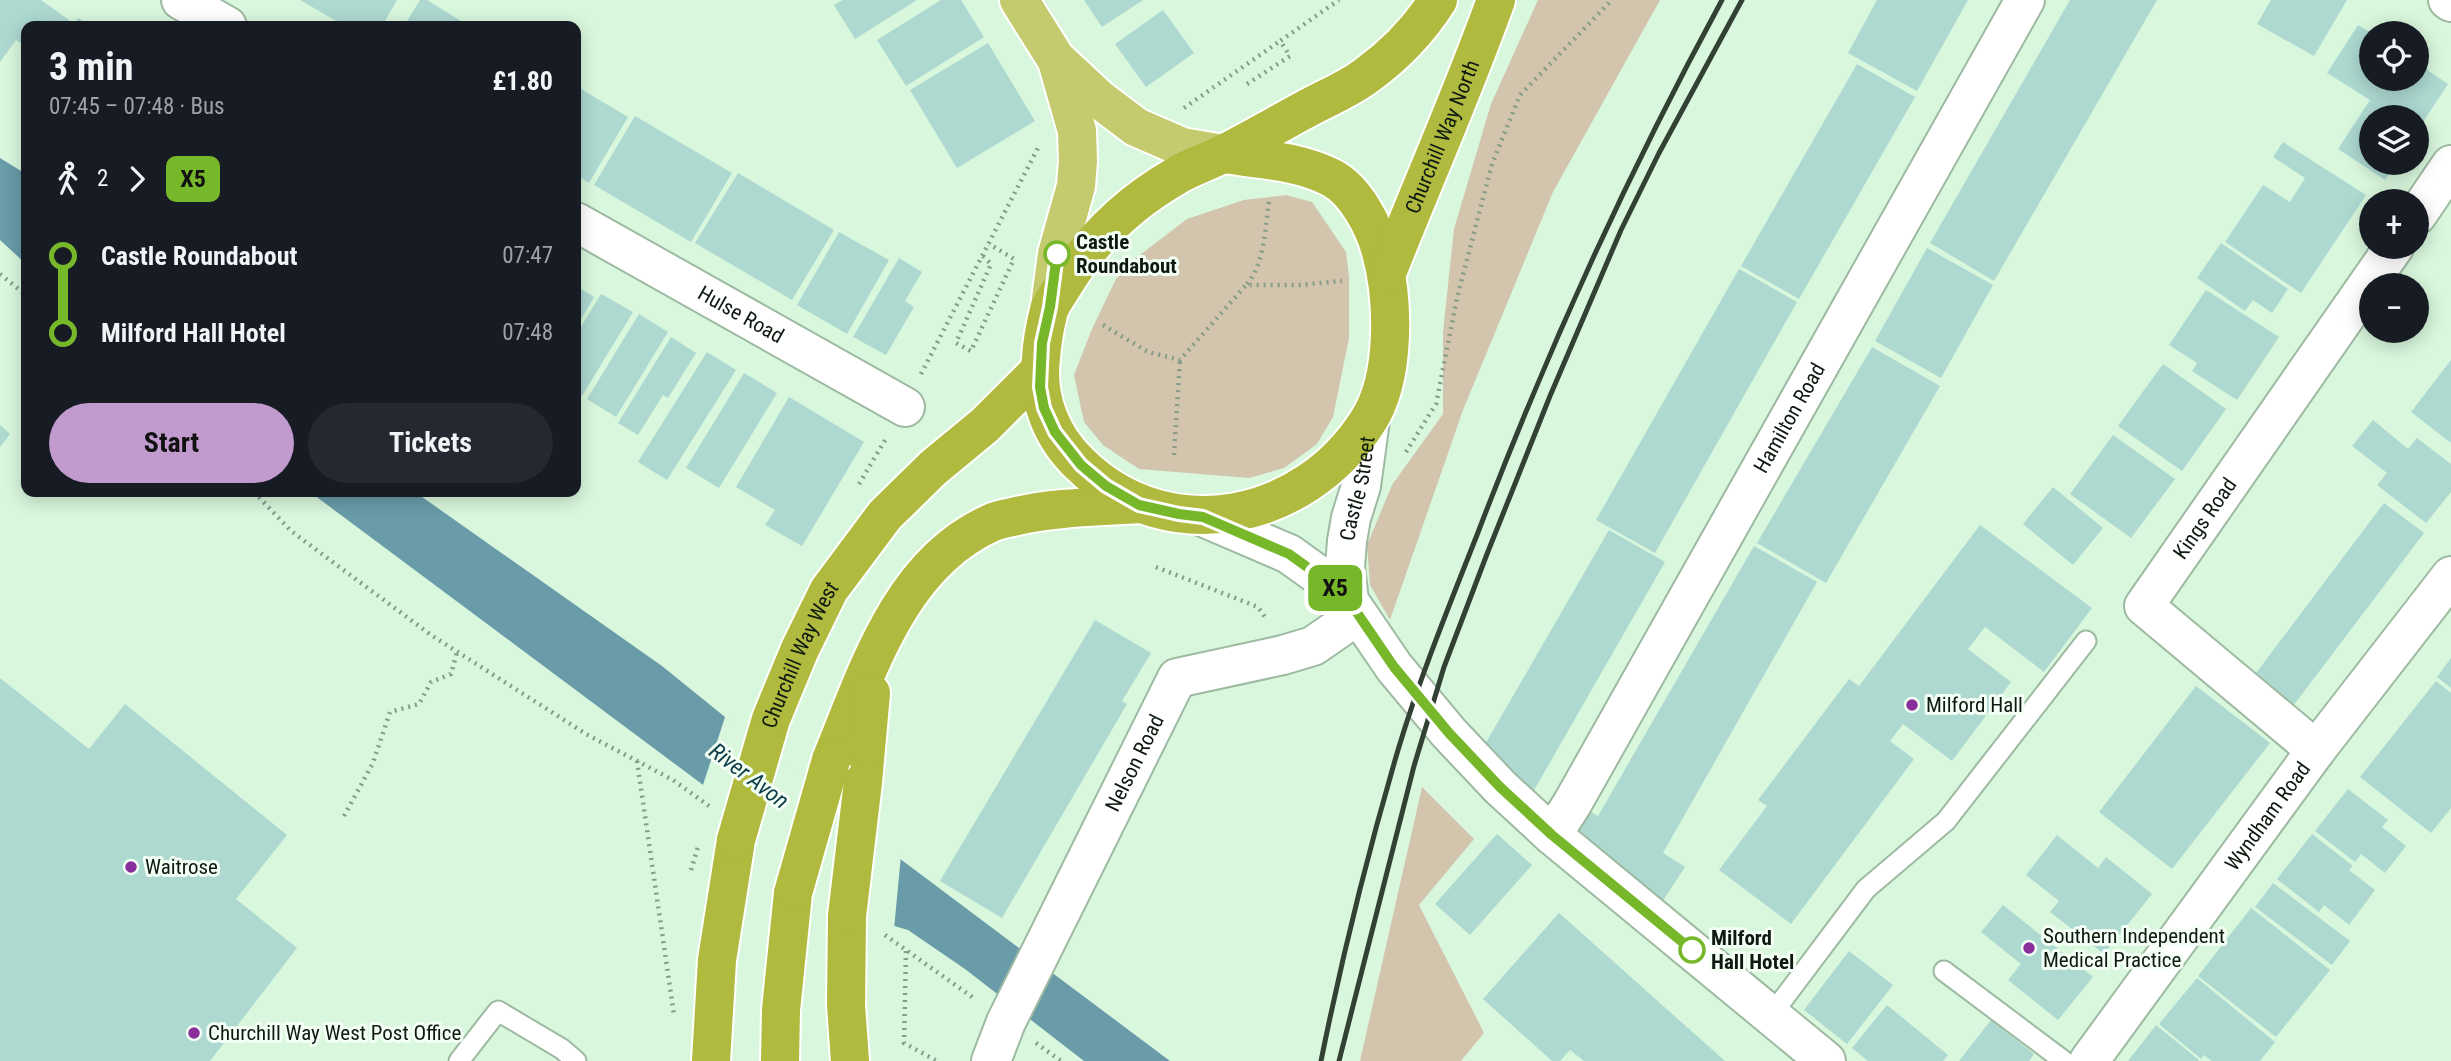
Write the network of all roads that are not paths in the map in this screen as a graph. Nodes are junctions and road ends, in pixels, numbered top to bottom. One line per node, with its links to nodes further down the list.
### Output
1 (181, 0): 6 (street)
2 (1019, 0): 7 (main road)
3 (1438, 0): 8 (highway)
4 (1496, 0): 13 (highway, Churchill Way North)
5 (2025, 0): 25 (street, Hamilton Road)
6 (218, 21)
7 (1056, 59): 8 (main road); 14 (main road)
8 (1223, 154): 13 (highway); 14 (highway)
9 (2451, 165): 10 (street)
10 (2429, 197)
11 (581, 225): 16 (street, Hulse Road)
12 (2386, 259): 24 (street, Kings Road)
13 (1387, 273): 17 (highway)
14 (1050, 307): 15 (highway)
15 (1039, 371): 18 (highway); 30 (highway, Churchill Way West, bridge)
16 (905, 407)
17 (1370, 420): 19 (highway); 21 (street, Castle Street)
18 (1139, 505): 19 (highway); 23 (highway)
19 (1203, 517): 21 (street, Castle Street)
20 (2451, 576): 24 (street, Wyndham Road)
21 (1353, 608): 25 (street, Castle Street); 33 (street, Nelson Road)
22 (2086, 641): 27 (lane)
23 (875, 656): 31 (highway, bridge); 32 (highway, bridge)
24 (2316, 750): 36 (street, Wyndham Road)
25 (1552, 835): 27 (street, Castle Street)
26 (1944, 971): 35 (lane)
27 (1772, 1014): 34 (street, Castle Street)
28 (459, 1061): 29 (lane)
29 (576, 1061)
30 (712, 1061)
31 (780, 1061)
32 (850, 1061)
33 (991, 1061)
34 (1826, 1061)
35 (2064, 1061)
36 (2089, 1061)

